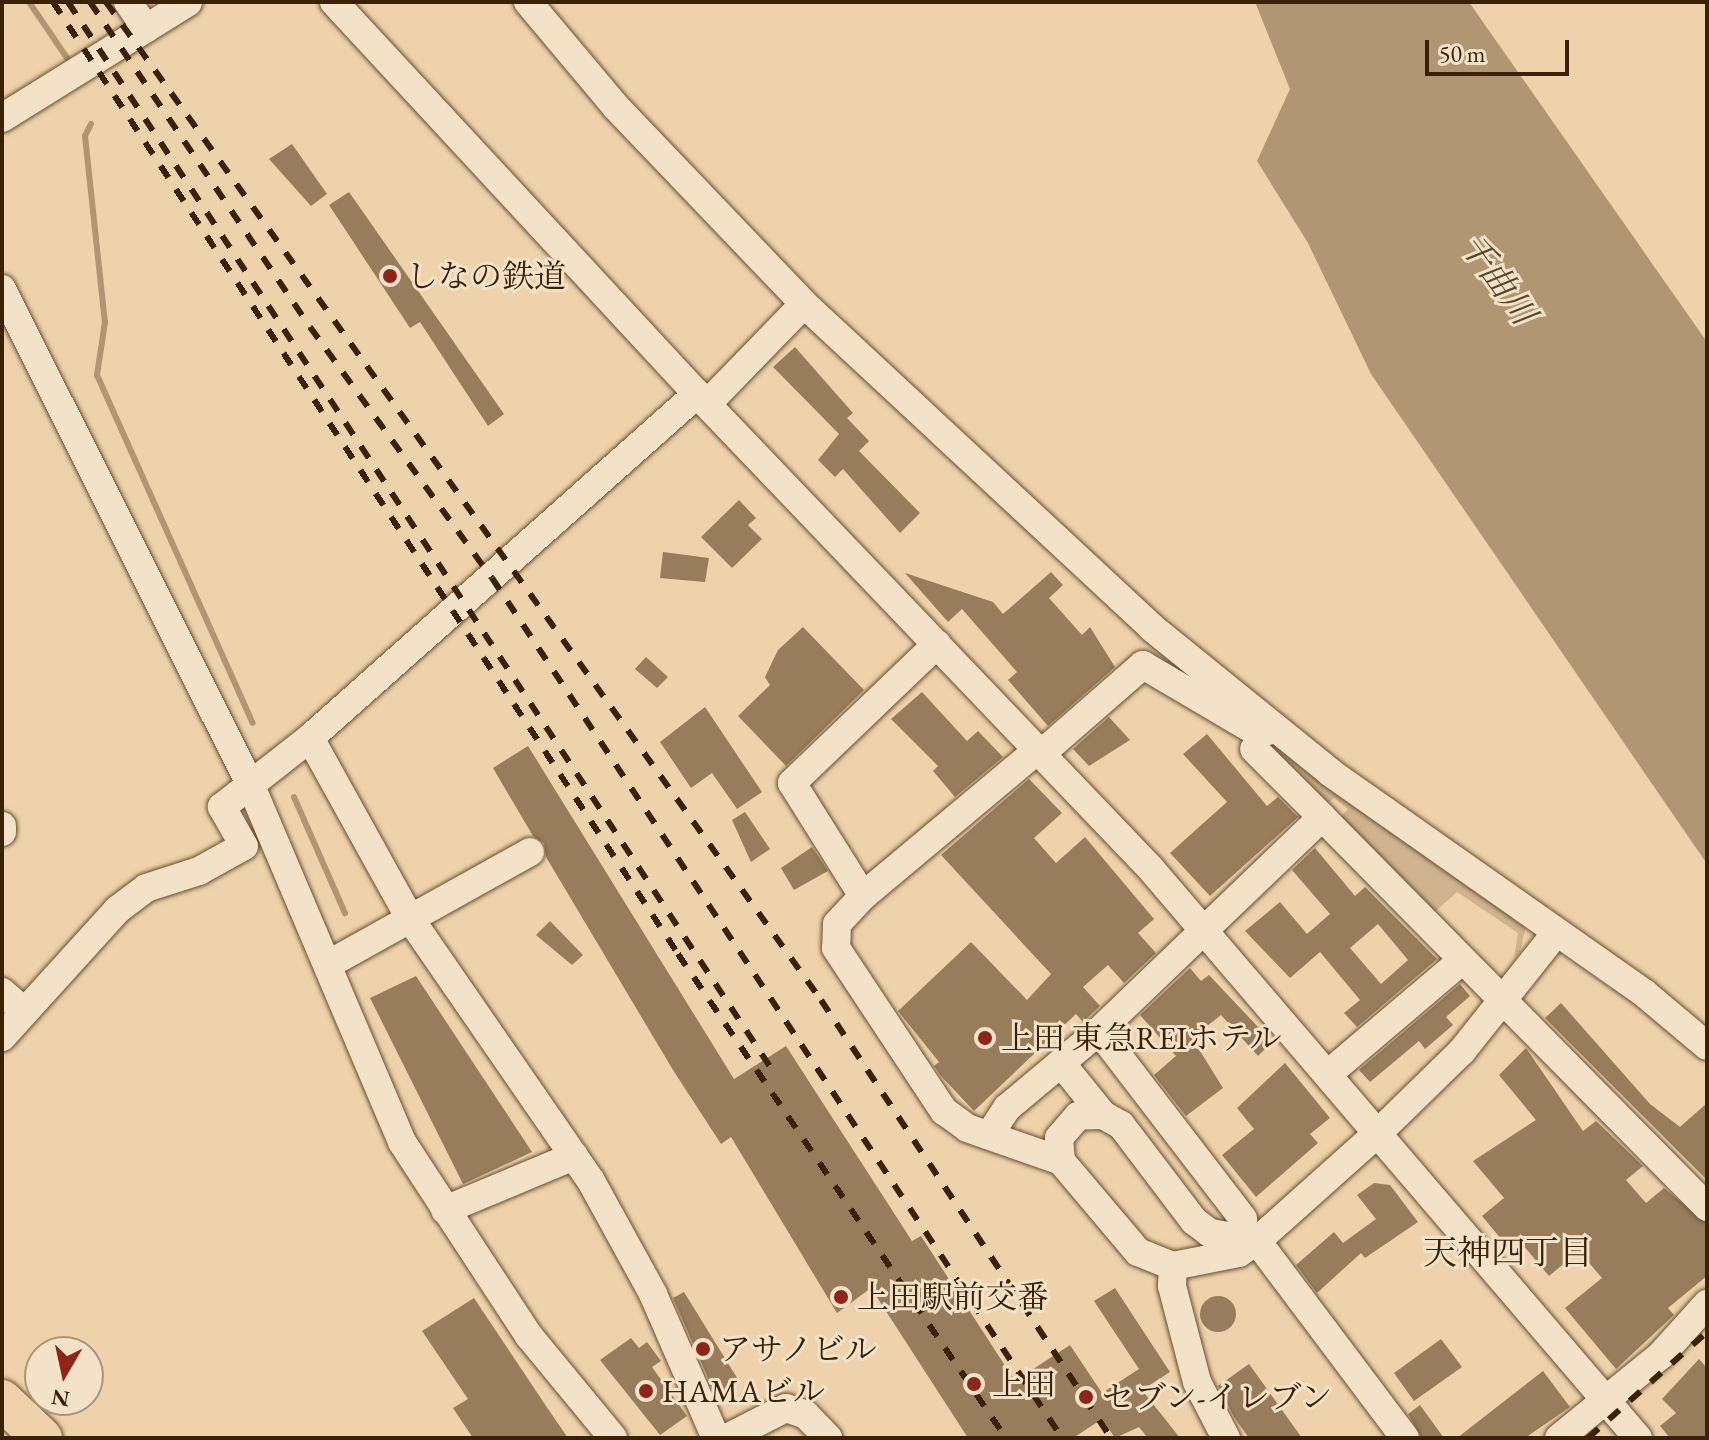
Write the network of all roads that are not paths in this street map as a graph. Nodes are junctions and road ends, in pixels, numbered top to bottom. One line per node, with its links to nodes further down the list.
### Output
1 (128, 2): 5 (street)
2 (188, 2): 5 (street)
3 (334, 2): 9 (street)
4 (528, 2): 8 (street)
5 (146, 29): 6 (street)
6 (2, 118)
7 (2, 289): 15 (street)
8 (804, 304): 9 (street); 11 (street)
9 (702, 399): 10 (street); 12 (street)
10 (937, 644): 14 (street); 20 (street)
11 (1280, 731): 14 (street); 23 (street)
12 (310, 738): 15 (street); 21 (street)
13 (1254, 749): 16 (street)
14 (1040, 751): 20 (street); 22 (street)
15 (251, 786): 25 (street); 28 (street)
16 (1322, 817): 22 (street); 24 (street)
17 (2, 826): 18 (street)
18 (2, 832)
19 (530, 852): 21 (street)
20 (863, 896): 36 (street)
21 (411, 920): 25 (street); 38 (street)
22 (1205, 929): 29 (street); 33 (street)
23 (1555, 934): 27 (street); 31 (street)
24 (1460, 962): 27 (street); 33 (street)
25 (329, 964): 42 (street)
26 (2, 992): 28 (street)
27 (1503, 1007): 35 (street); 41 (street)
28 (24, 1011): 30 (street)
29 (1099, 1031): 32 (street); 37 (street)
30 (2, 1037)
31 (1707, 1046)
32 (1061, 1063): 34 (street); 36 (street)
33 (1328, 1074): 35 (street)
34 (1103, 1115): 39 (street); 40 (street)
35 (1378, 1133): 44 (street); 48 (street)
36 (990, 1134): 39 (street)
37 (1187, 1147): 40 (street); 44 (street)
38 (574, 1156): 42 (street); 49 (street)
39 (1061, 1161): 45 (street)
40 (1155, 1169): 43 (street)
41 (1707, 1207)
42 (445, 1210): 51 (street)
43 (1194, 1221): 44 (street); 45 (street)
44 (1250, 1230): 45 (street); 54 (street)
45 (1180, 1266): 53 (street)
46 (1707, 1304): 48 (street)
47 (2, 1400): 50 (highway)
48 (1608, 1400): 55 (street); 56 (street)
49 (730, 1436): 52 (street)
50 (42, 1438)
51 (613, 1438)
52 (828, 1438)
53 (1226, 1438)
54 (1405, 1438)
55 (1559, 1438)
56 (1638, 1438)

